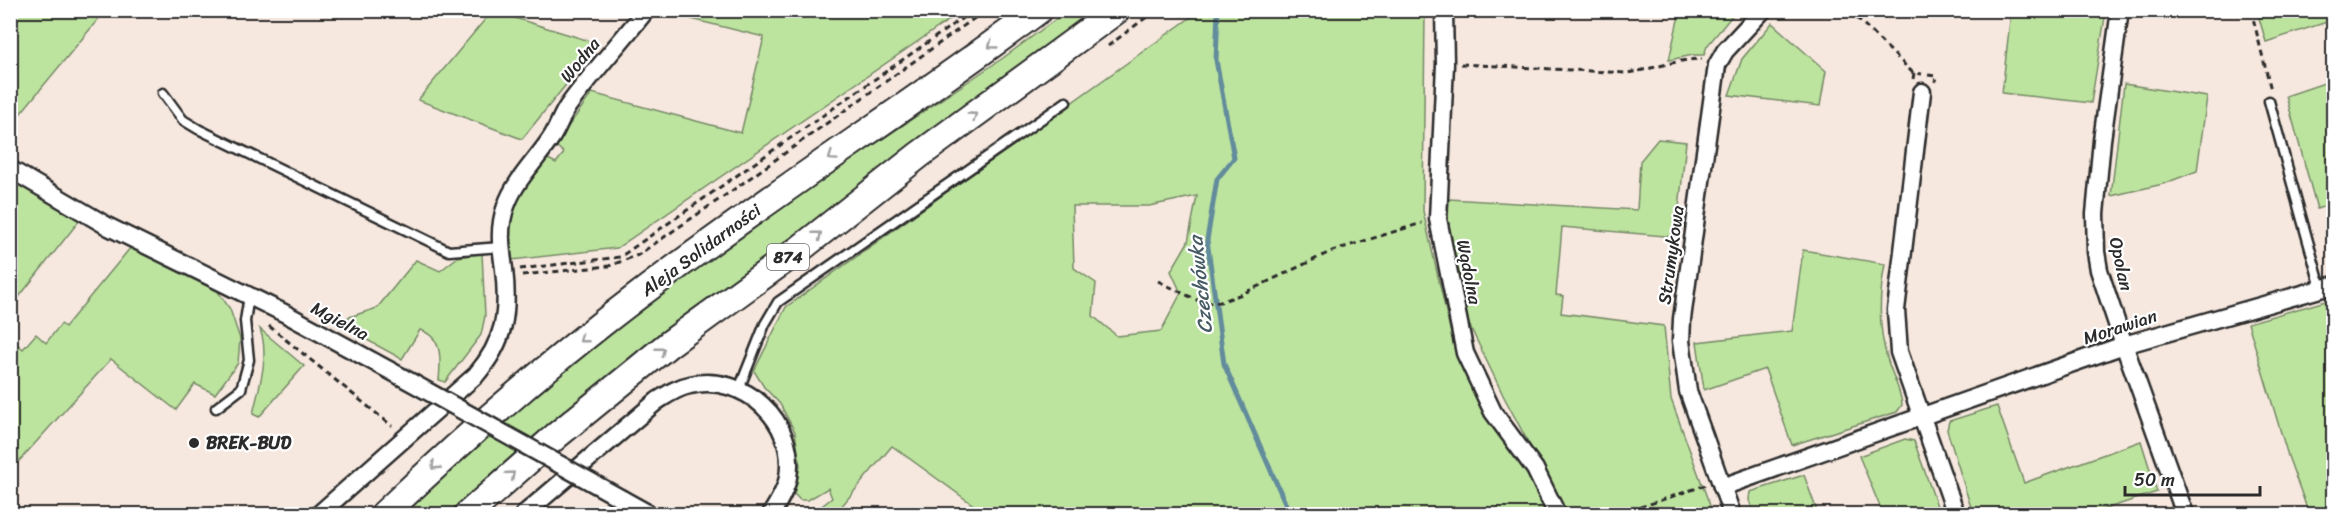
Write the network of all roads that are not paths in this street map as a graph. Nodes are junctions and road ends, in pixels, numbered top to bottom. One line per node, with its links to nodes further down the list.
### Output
1 (646, 10): 12 (street, Wodna)
2 (1039, 10): 21 (main road, Aleja Solidarności, one-way to 21)
3 (1117, 10): 22 (main road, 874, one-way to 3)
4 (1444, 10): 26 (street, Wądolna)
5 (1763, 10): 19 (street, Strumykowa)
6 (2120, 10): 15 (street, Opolan)
7 (1922, 92): 18 (street)
8 (163, 93): 12 (lane)
9 (2270, 97): 13 (lane)
10 (1066, 102): 16 (lane)
11 (10, 169): 14 (street, Mgielna)
12 (501, 247): 20 (street, Wodna)
13 (2327, 287): 15 (street, Morawian)
14 (249, 296): 17 (lane); 24 (street, Mgielna, bridge)
15 (2124, 345): 18 (street, Morawian); 29 (street, Opolan)
16 (739, 389): 23 (street); 25 (street)
17 (216, 408)
18 (1923, 417): 19 (street, Morawian); 28 (street)
19 (1716, 485): 27 (street, Strumykowa)
20 (319, 514)
21 (384, 514)
22 (468, 514)
23 (524, 514)
24 (649, 514)
25 (771, 514)
26 (1557, 514)
27 (1732, 514)
28 (1956, 514)
29 (2185, 514)

